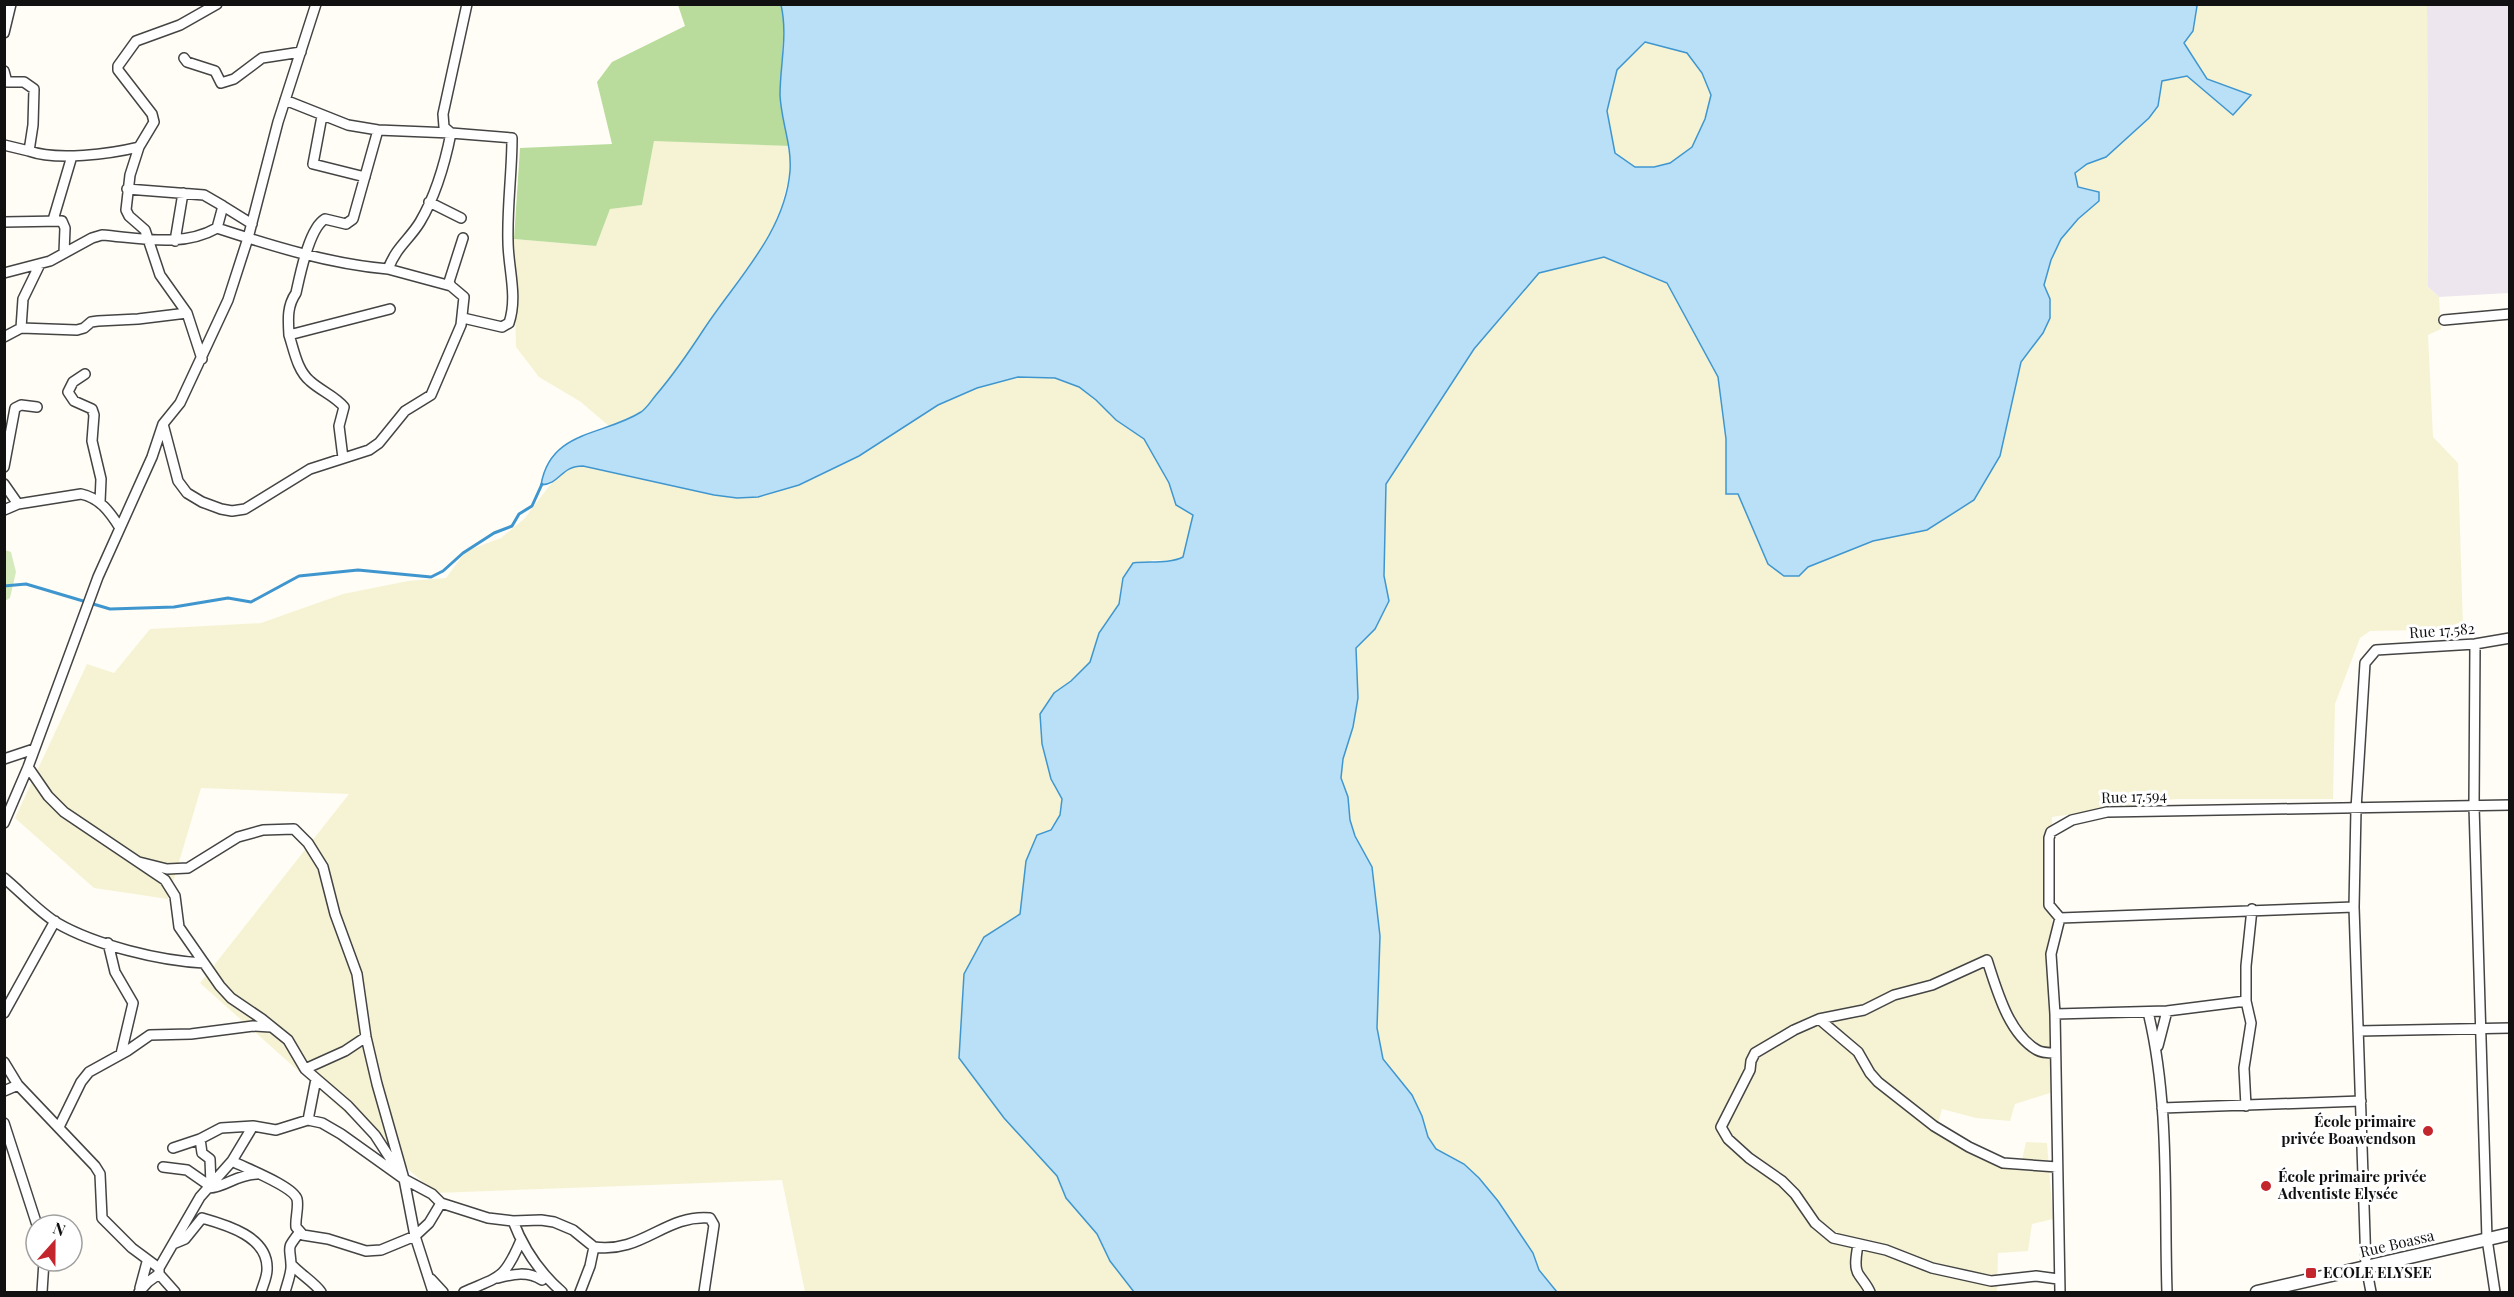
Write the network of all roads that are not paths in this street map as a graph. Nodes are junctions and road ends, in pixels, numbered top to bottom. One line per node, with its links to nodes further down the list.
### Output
1 (11, 4): 5 (street)
2 (217, 4): 15 (street)
3 (316, 4): 6 (street)
4 (467, 4): 13 (street)
5 (4, 33)
6 (301, 52): 7 (street); 10 (street)
7 (184, 58)
8 (4, 71): 9 (street)
9 (6, 86): 16 (street)
10 (285, 100): 11 (street); 26 (street)
11 (322, 116): 12 (street); 18 (street)
12 (378, 130): 13 (street); 18 (street)
13 (451, 133): 21 (street); 41 (street)
14 (4, 145): 16 (street)
15 (139, 147): 17 (street); 19 (street)
16 (29, 151): 17 (street)
17 (72, 156): 24 (street)
18 (364, 177): 33 (street)
19 (127, 189): 20 (street); 30 (street)
20 (183, 193): 22 (street); 31 (street)
21 (429, 202): 23 (street); 35 (street)
22 (223, 206): 26 (street); 27 (street)
23 (461, 218)
24 (53, 220): 25 (street); 32 (street)
25 (4, 222)
26 (252, 224): 28 (street)
27 (217, 228): 28 (street); 31 (street)
28 (248, 238): 33 (street); 46 (street)
29 (463, 238): 37 (street)
30 (148, 239): 31 (street); 32 (street); 39 (street)
31 (174, 241)
32 (64, 253): 34 (street)
33 (306, 254): 35 (street); 44 (street)
34 (39, 264): 36 (street); 43 (street)
35 (388, 269): 37 (street)
36 (4, 273)
37 (451, 286): 41 (street)
38 (390, 309): 44 (street)
39 (187, 313): 43 (street); 46 (street)
40 (2510, 314): 42 (street)
41 (463, 318): 50 (street)
42 (2444, 320)
43 (21, 328): 45 (street)
44 (289, 334): 50 (street)
45 (4, 337)
46 (202, 358): 49 (street)
47 (85, 374): 53 (street)
48 (37, 407): 51 (street)
49 (163, 424): 50 (street); 56 (street)
50 (344, 458)
51 (4, 467)
52 (4, 484): 54 (street)
53 (100, 502): 54 (street); 56 (street)
54 (18, 504): 55 (street)
55 (4, 510)
56 (120, 528): 59 (street)
57 (2510, 638): 58 (street, Rue 17.582)
58 (2475, 644): 63 (street); 64 (street, Rue 17.582)
59 (34, 749): 60 (street); 61 (street)
60 (4, 759)
61 (28, 767): 65 (street); 66 (street)
62 (2510, 805): 63 (street, Rue 17.594)
63 (2474, 806): 64 (street, Rue 17.594); 82 (street)
64 (2356, 809): 68 (street); 70 (street, Rue 17.594)
65 (4, 823)
66 (139, 862): 73 (street); 84 (street)
67 (4, 878): 71 (street)
68 (2354, 907): 69 (street); 83 (street)
69 (2252, 909): 70 (street); 74 (street)
70 (2060, 918): 78 (street)
71 (55, 921): 72 (street); 77 (street)
72 (108, 943): 73 (street); 87 (street)
73 (204, 963): 80 (street)
74 (2246, 1001): 75 (street); 94 (street)
75 (2167, 1011): 76 (street); 85 (street)
76 (2148, 1012): 78 (street); 85 (street)
77 (4, 1013)
78 (2055, 1014): 86 (street)
79 (1819, 1019): 86 (street); 104 (street); 117 (street)
80 (271, 1027): 87 (street); 89 (street)
81 (2510, 1028): 82 (street)
82 (2481, 1029): 83 (street); 114 (street)
83 (2358, 1031): 93 (street)
84 (366, 1037): 89 (street); 106 (street)
85 (2157, 1048): 95 (street)
86 (2055, 1053): 104 (street)
87 (121, 1054): 99 (street)
88 (4, 1062): 91 (street)
89 (305, 1069): 90 (street)
90 (316, 1079): 96 (street); 106 (street)
91 (18, 1085): 92 (street); 99 (street)
92 (4, 1091)
93 (2361, 1101): 94 (street); 121 (street)
94 (2246, 1106): 95 (street)
95 (2162, 1108): 142 (street)
96 (308, 1120): 98 (street); 106 (street)
97 (4, 1123): 109 (street)
98 (253, 1126): 100 (street); 102 (street)
99 (58, 1127): 119 (street)
100 (200, 1139): 101 (street); 107 (street)
101 (173, 1148)
102 (232, 1161): 105 (street); 107 (street)
103 (163, 1167): 107 (street)
104 (2057, 1167): 126 (street)
105 (258, 1174): 107 (street); 111 (street)
106 (404, 1179): 108 (street); 113 (street)
107 (210, 1186): 116 (street)
108 (441, 1203): 110 (street); 113 (street)
109 (33, 1213)
110 (513, 1221): 115 (street); 118 (street)
111 (299, 1233): 113 (street); 120 (street)
112 (2510, 1234): 114 (street, Rue Boassa)
113 (415, 1236): 124 (street)
114 (2487, 1239): 121 (street, Rue Boassa); 145 (street)
115 (521, 1240): 125 (street); 137 (street)
116 (172, 1244): 122 (street); 131 (street)
117 (1858, 1244): 126 (street); 140 (street)
118 (594, 1247): 138 (street); 139 (street)
119 (147, 1262): 122 (street); 128 (street)
120 (291, 1264): 132 (street); 133 (street)
121 (2366, 1266): 143 (street, Rue Boassa); 144 (street)
122 (159, 1271): 128 (street); 130 (street)
123 (43, 1273): 129 (street)
124 (430, 1277): 134 (street); 135 (street)
125 (498, 1278): 127 (street); 136 (street)
126 (2058, 1279): 141 (street)
127 (542, 1280)
128 (139, 1292)
129 (42, 1293)
130 (175, 1293)
131 (261, 1293)
132 (285, 1293)
133 (321, 1293)
134 (433, 1293)
135 (443, 1293)
136 (464, 1293)
137 (562, 1293)
138 (580, 1293)
139 (704, 1293)
140 (1870, 1293)
141 (2060, 1293)
142 (2167, 1293)
143 (2257, 1293)
144 (2371, 1293)
145 (2495, 1293)

